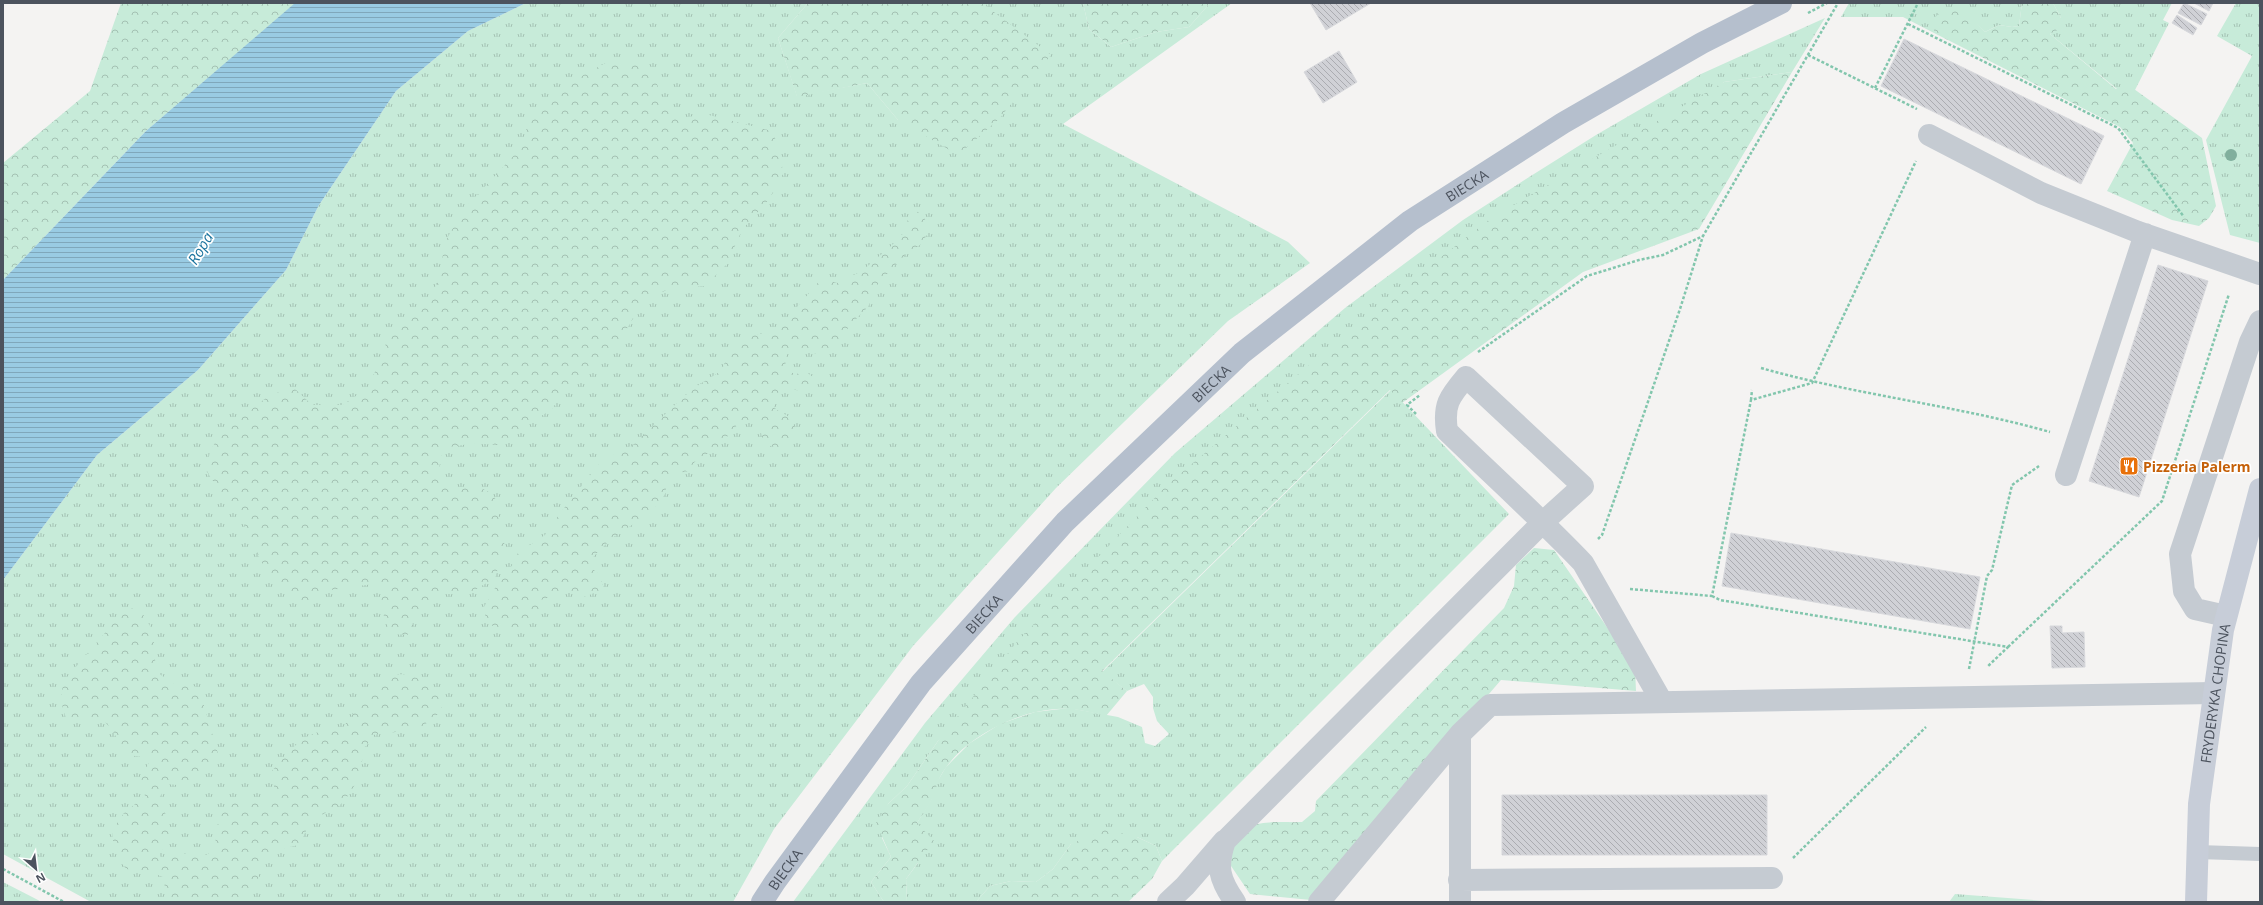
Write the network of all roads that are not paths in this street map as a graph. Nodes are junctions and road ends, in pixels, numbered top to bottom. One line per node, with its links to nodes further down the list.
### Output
1 (1781, 3): 19 (main road, BIECKA)
2 (1929, 135): 3 (street)
3 (2145, 234): 4 (street); 6 (street)
4 (2260, 274)
5 (2260, 321): 9 (street)
6 (2066, 474)
7 (2260, 489): 9 (street, FRYDERYKA CHOPINA)
8 (1542, 523): 8 (street); 11 (street); 13 (street)
9 (2226, 616): 10 (street, FRYDERYKA CHOPINA)
10 (2214, 693): 11 (street); 14 (street, FRYDERYKA CHOPINA)
11 (1662, 702): 12 (street)
12 (1460, 734): 17 (street); 18 (street)
13 (1225, 840): 20 (street); 21 (street)
14 (2198, 852): 15 (lane); 24 (street, FRYDERYKA CHOPINA)
15 (2260, 854)
16 (1772, 878): 17 (street)
17 (1459, 880): 23 (street)
18 (1334, 894): 22 (street)
19 (762, 902)
20 (1168, 902)
21 (1235, 902)
22 (1319, 902)
23 (1460, 902)
24 (2196, 902)

